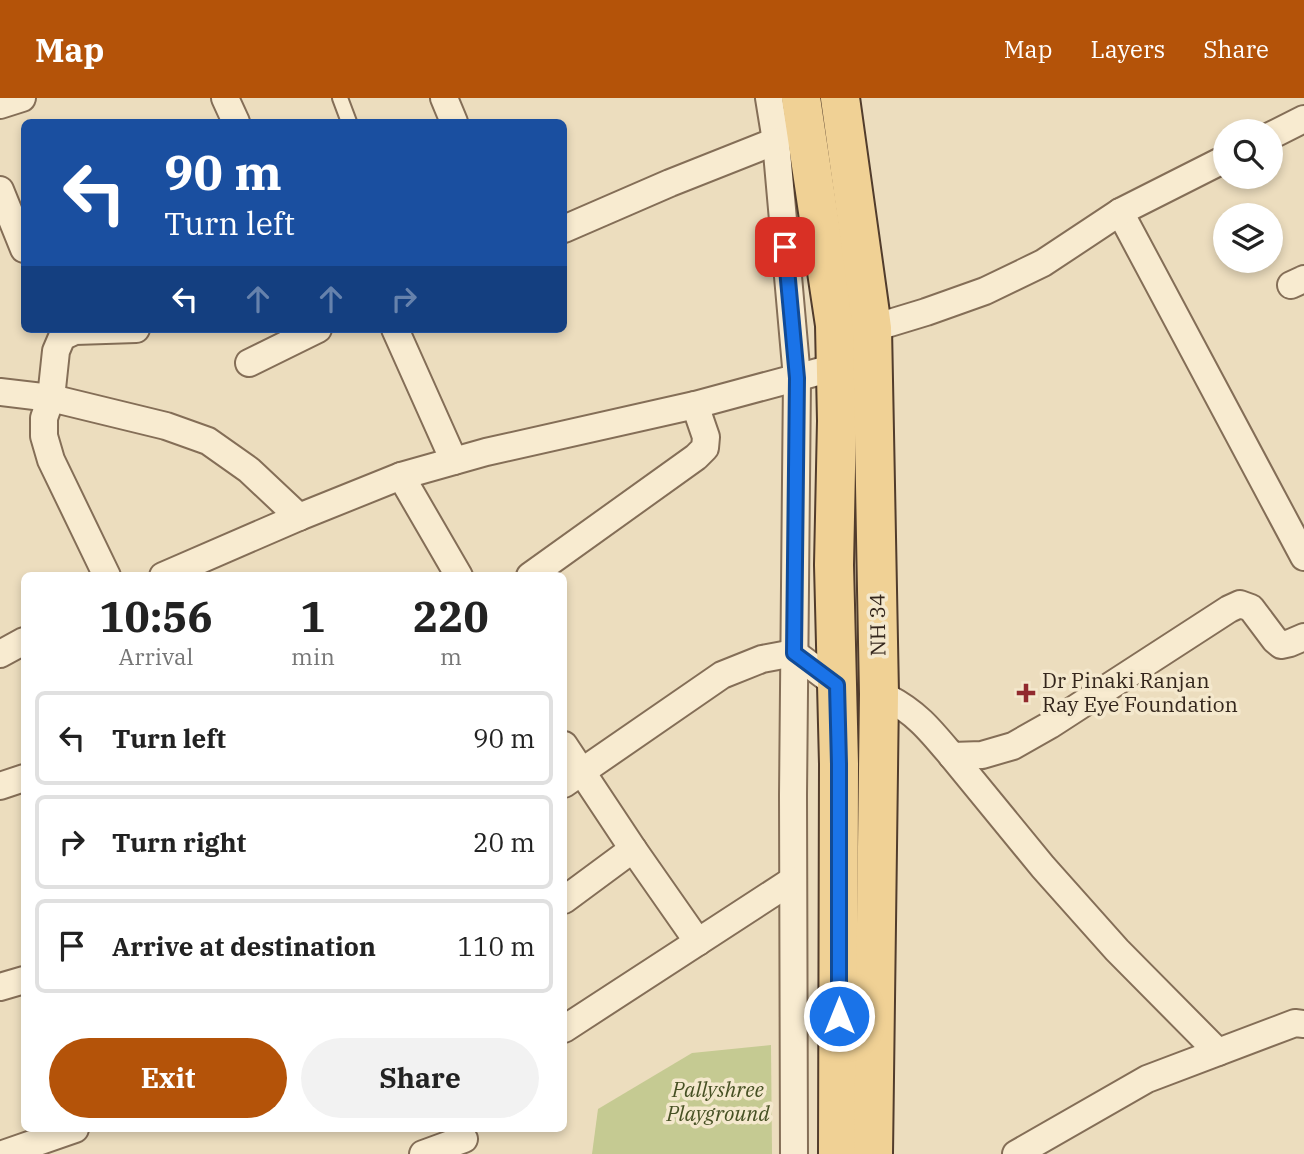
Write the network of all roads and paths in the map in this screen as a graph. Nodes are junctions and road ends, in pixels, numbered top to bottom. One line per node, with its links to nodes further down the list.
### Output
1 (22, 98): 9 (street)
2 (225, 98): 10 (street)
3 (340, 98): 11 (lane)
4 (444, 98): 12 (street)
5 (769, 98): 15 (street)
6 (801, 98): 26 (main road)
7 (840, 98): 65 (main road, NH 34)
8 (854, 98): 21 (street)
9 (0, 105)
10 (235, 119)
11 (348, 119)
12 (453, 119)
13 (1304, 119): 14 (street)
14 (1283, 130)
15 (776, 141): 19 (street); 27 (street)
16 (1213, 165): 18 (street)
17 (0, 190): 20 (street)
18 (1120, 212): 21 (street); 34 (street)
19 (567, 228)
20 (16, 233)
21 (880, 326): 44 (street)
22 (60, 333): 29 (street)
23 (310, 333): 25 (street)
24 (397, 333): 31 (street)
25 (249, 363)
26 (836, 367): 27 (street); 43 (main road)
27 (797, 378): 30 (street); 41 (street)
28 (0, 392): 29 (street)
29 (51, 398): 33 (street); 35 (street)
30 (695, 405): 31 (street); 38 (street)
31 (454, 461): 32 (street)
32 (401, 476): 33 (street); 37 (street)
33 (299, 517): 36 (street)
34 (1300, 542)
35 (105, 572)
36 (172, 572)
37 (457, 572)
38 (536, 572)
39 (1304, 637): 45 (street)
40 (21, 643): 42 (street)
41 (794, 653): 43 (street); 47 (street); 51 (street)
42 (0, 654)
43 (837, 685): 64 (main road)
44 (888, 698): 45 (street); 66 (street)
45 (952, 756): 58 (street)
46 (567, 757): 47 (street)
47 (572, 778): 50 (street)
48 (21, 779): 49 (street)
49 (0, 786)
50 (633, 849): 52 (street); 53 (street)
51 (793, 880): 53 (street); 63 (street)
52 (567, 898)
53 (698, 942): 57 (street)
54 (21, 981): 55 (street)
55 (0, 987)
56 (1304, 1024): 58 (street)
57 (567, 1027)
58 (1218, 1052): 67 (street)
59 (66, 1132): 61 (street)
60 (465, 1141): 62 (street)
61 (3, 1154)
62 (423, 1154)
63 (794, 1154)
64 (838, 1154)
65 (873, 1154)
66 (883, 1154)
67 (1016, 1154)

